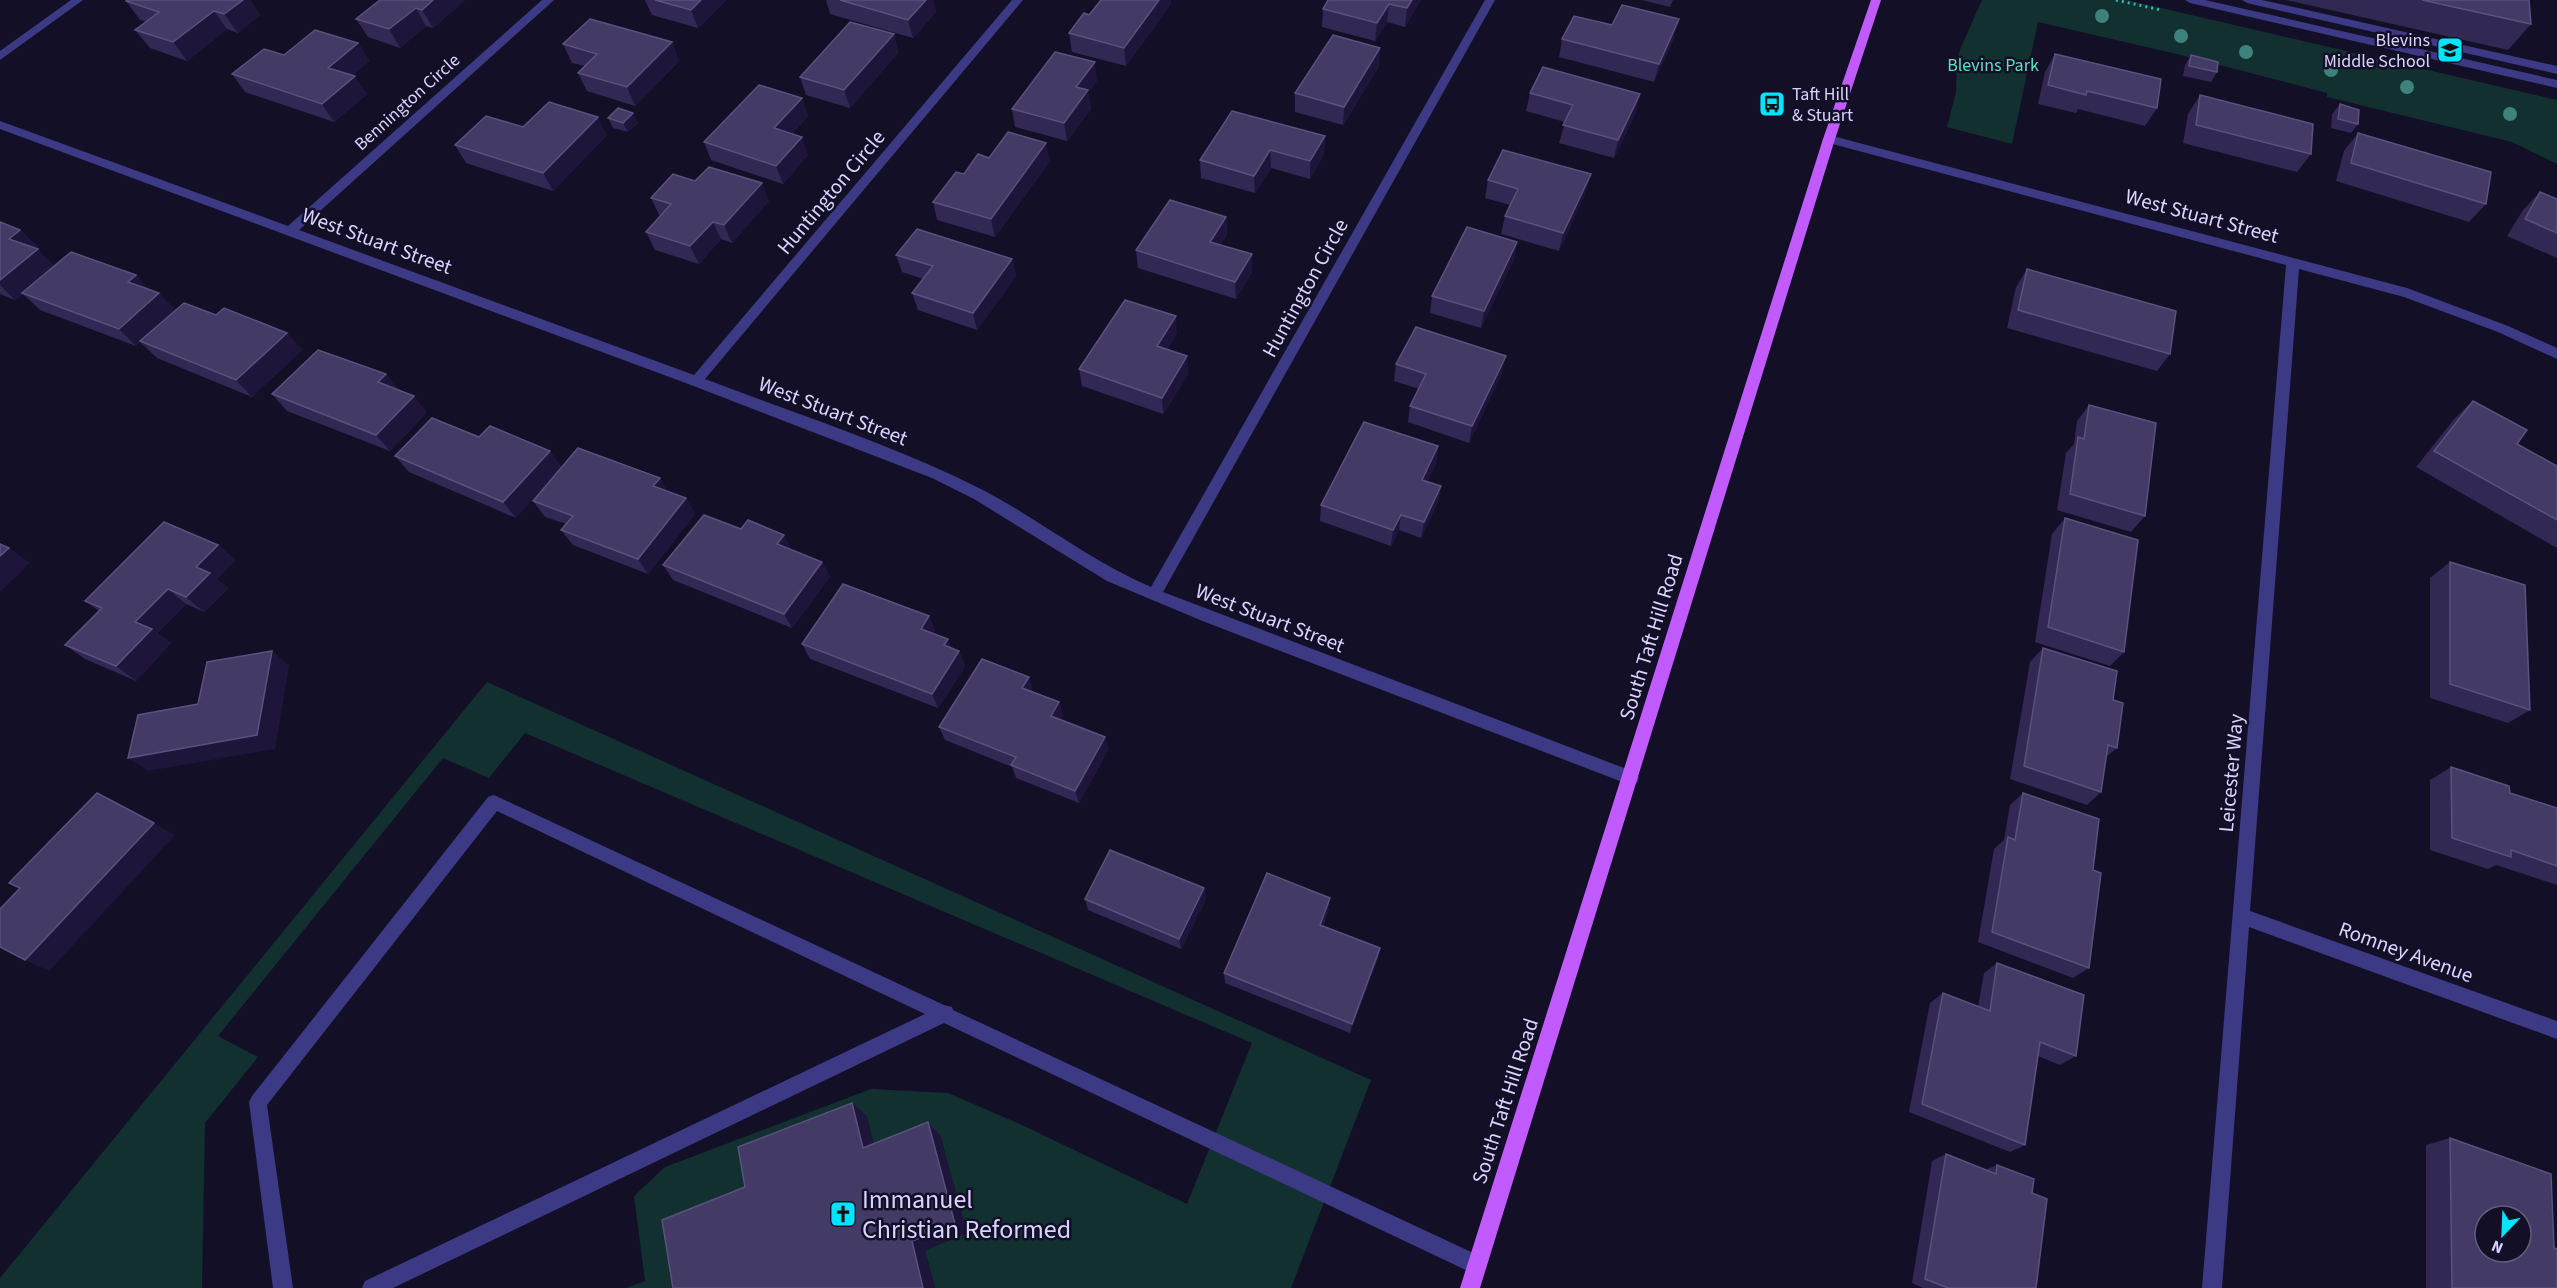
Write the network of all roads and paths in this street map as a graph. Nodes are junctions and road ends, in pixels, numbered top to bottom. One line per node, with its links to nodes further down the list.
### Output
1 (78, 0): 8 (street)
2 (549, 0): 13 (street, Bennington Circle)
3 (1018, 0): 16 (street, Huntington Circle)
4 (1491, 0): 17 (street, Huntington Circle)
5 (1876, 0): 12 (main road, South Taft Hill Road)
6 (2190, 0): 10 (street)
7 (2247, 0): 9 (street)
8 (0, 56)
9 (2557, 70)
10 (2557, 84)
11 (0, 125): 13 (street, West Stuart Street)
12 (1829, 139): 14 (street, West Stuart Street); 18 (main road, South Taft Hill Road)
13 (289, 232): 16 (street, West Stuart Street)
14 (2293, 262): 15 (street, West Stuart Street); 19 (street, Leicester Way)
15 (2557, 354)
16 (696, 381): 17 (street, West Stuart Street)
17 (1154, 595): 18 (street, West Stuart Street)
18 (1631, 778): 22 (main road, South Taft Hill Road)
19 (2241, 916): 21 (street, Romney Avenue); 26 (street, Leicester Way)
20 (946, 1013): 22 (street); 23 (street); 24 (street)
21 (2557, 1030)
22 (1477, 1265): 25 (main road, South Taft Hill Road)
23 (283, 1288)
24 (372, 1288)
25 (1470, 1288)
26 (2212, 1288)

